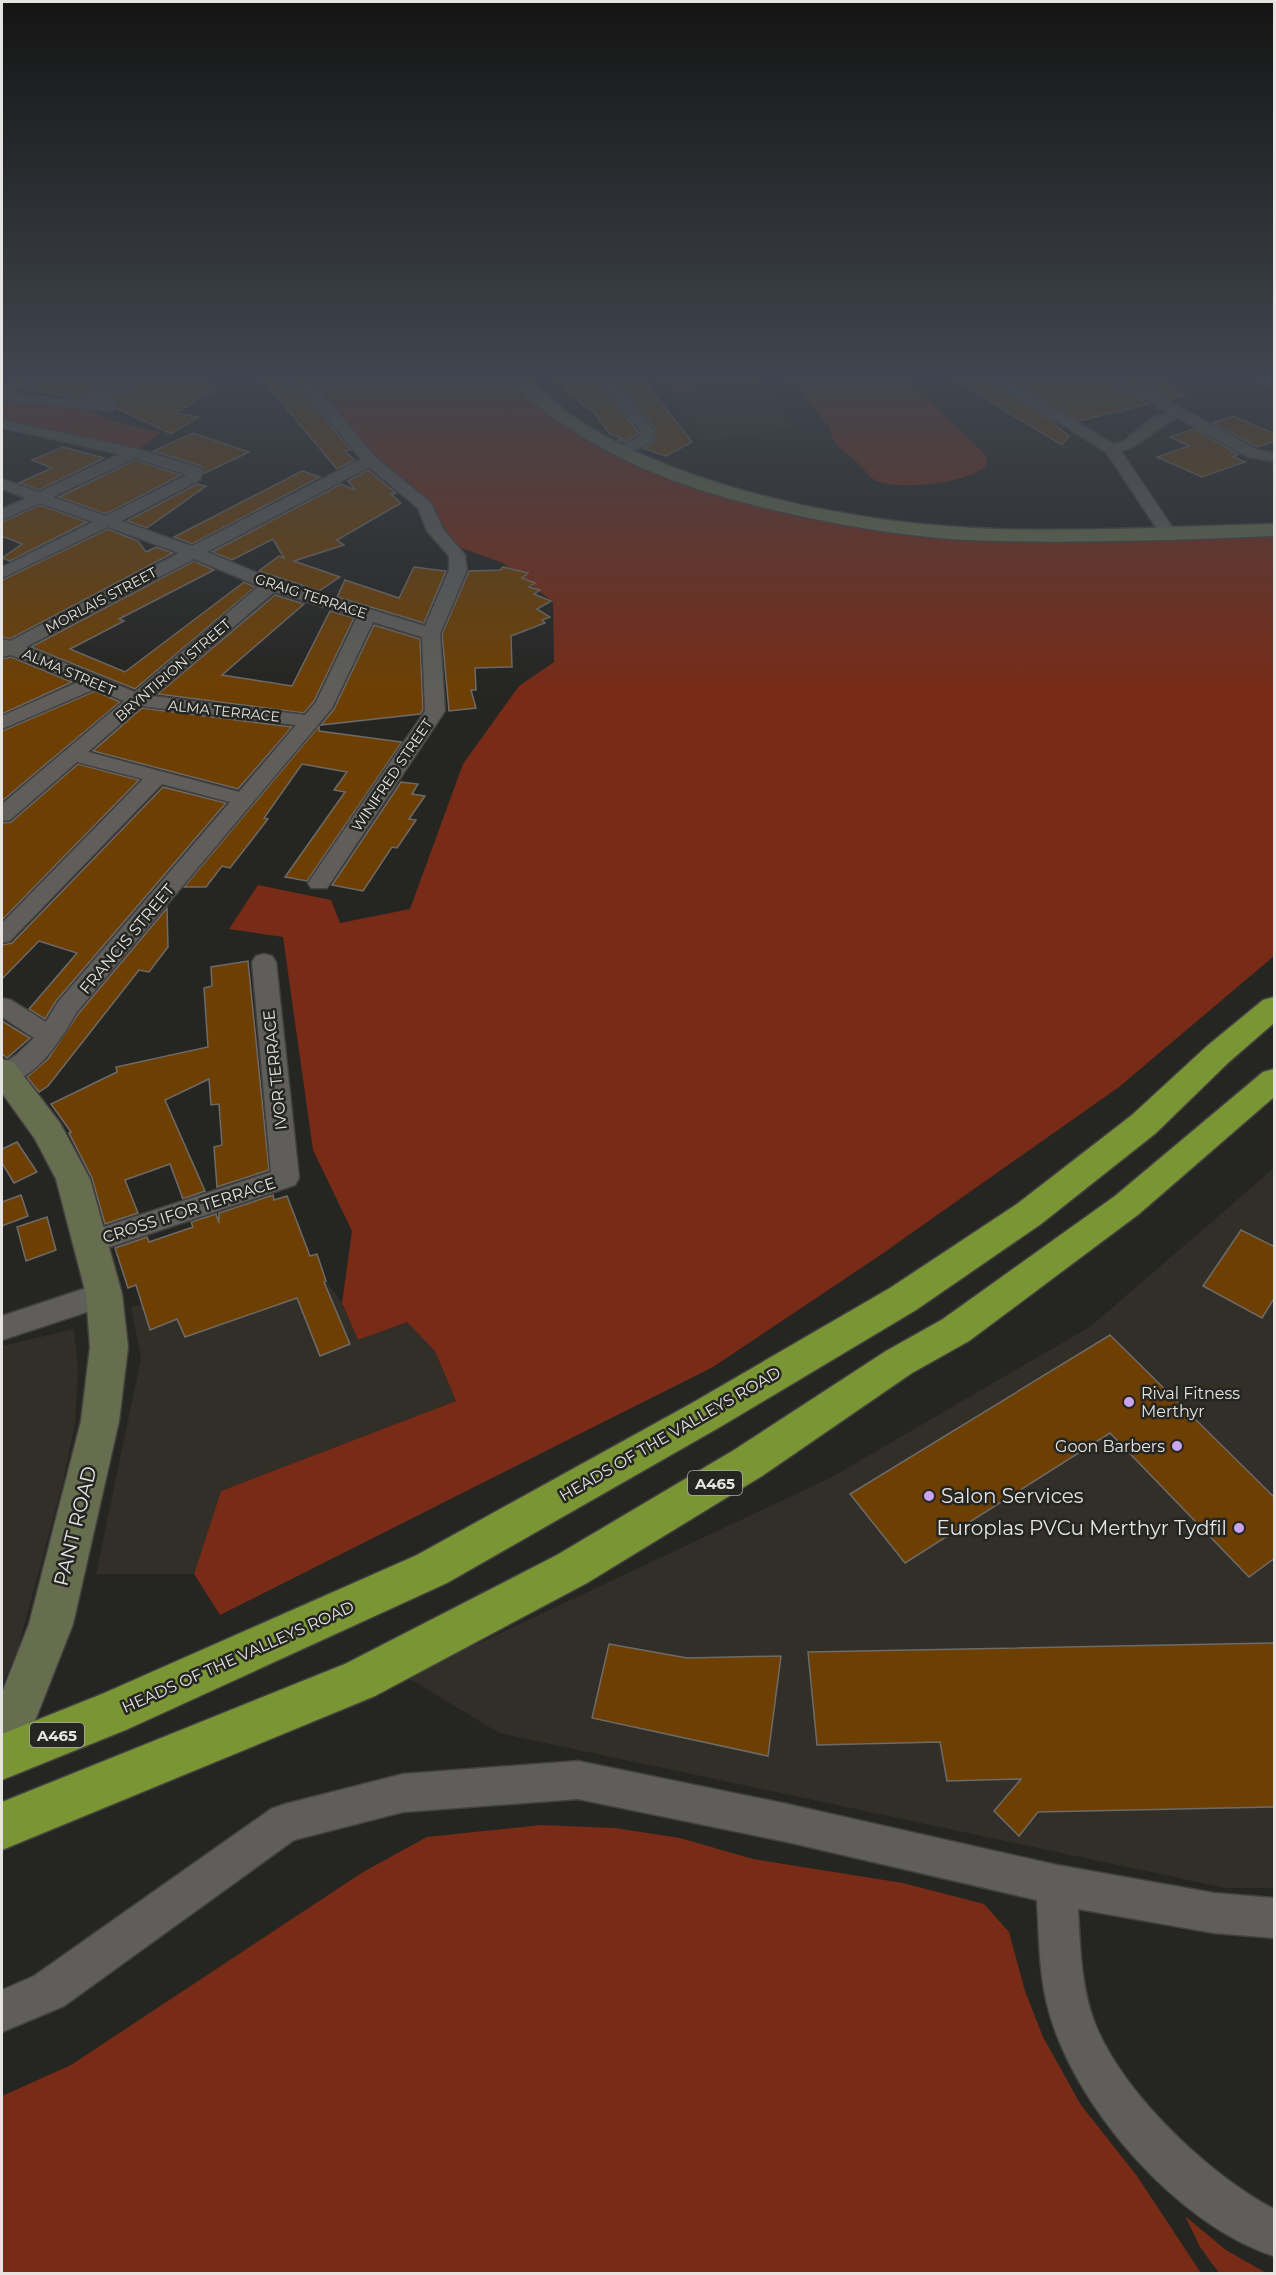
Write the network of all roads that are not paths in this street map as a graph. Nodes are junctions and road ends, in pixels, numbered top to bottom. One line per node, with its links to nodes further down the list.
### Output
1 (73, 481): 8 (street)
2 (186, 481): 10 (street)
3 (329, 481): 13 (street, MORLAIS STREET)
4 (395, 481): 17 (street, WINIFRED STREET)
5 (700, 481): 12 (street)
6 (1134, 481): 12 (street)
7 (2, 484): 8 (street, GRAIG TERRACE)
8 (39, 497): 9 (street); 10 (street, GRAIG TERRACE)
9 (2, 515)
10 (105, 523): 13 (street, GRAIG TERRACE); 14 (street)
11 (1275, 530): 12 (street)
12 (1169, 534)
13 (192, 552): 15 (street, GRAIG TERRACE); 18 (street, MORLAIS STREET)
14 (2, 573)
15 (271, 585): 16 (street, GRAIG TERRACE); 20 (street, BRYNTIRION STREET)
16 (368, 614): 17 (street, GRAIG TERRACE); 21 (street, FRANCIS STREET)
17 (431, 634): 27 (street, WINIFRED STREET)
18 (4, 648): 19 (street, ALMA STREET)
19 (93, 683): 20 (street, ALMA STREET); 22 (street)
20 (138, 700): 21 (street, ALMA TERRACE); 23 (street, BRYNTIRION STREET)
21 (310, 721): 25 (street, FRANCIS STREET)
22 (2, 723)
23 (75, 755): 24 (street); 26 (street, BRYNTIRION STREET)
24 (158, 776): 25 (street); 28 (street)
25 (245, 800): 32 (street, FRANCIS STREET)
26 (2, 815)
27 (319, 883)
28 (2, 936)
29 (264, 962): 35 (street, IVOR TERRACE)
30 (2, 1006): 32 (street)
31 (1275, 1007): 40 (highway, HEADS OF THE VALLEYS ROAD / A465)
32 (50, 1037): 33 (street, FRANCIS STREET)
33 (3, 1072): 36 (street, PANT ROAD)
34 (1275, 1080): 41 (highway, A465)
35 (285, 1178): 36 (street, CROSS IFOR TERRACE)
36 (92, 1242): 37 (street, PANT ROAD)
37 (104, 1294): 38 (street); 39 (street, PANT ROAD)
38 (2, 1328)
39 (2, 1748)
40 (2, 1757)
41 (2, 1826)
42 (1057, 1885): 43 (street); 44 (street); 45 (street)
43 (1275, 1918)
44 (2, 2011)
45 (1275, 2233)

